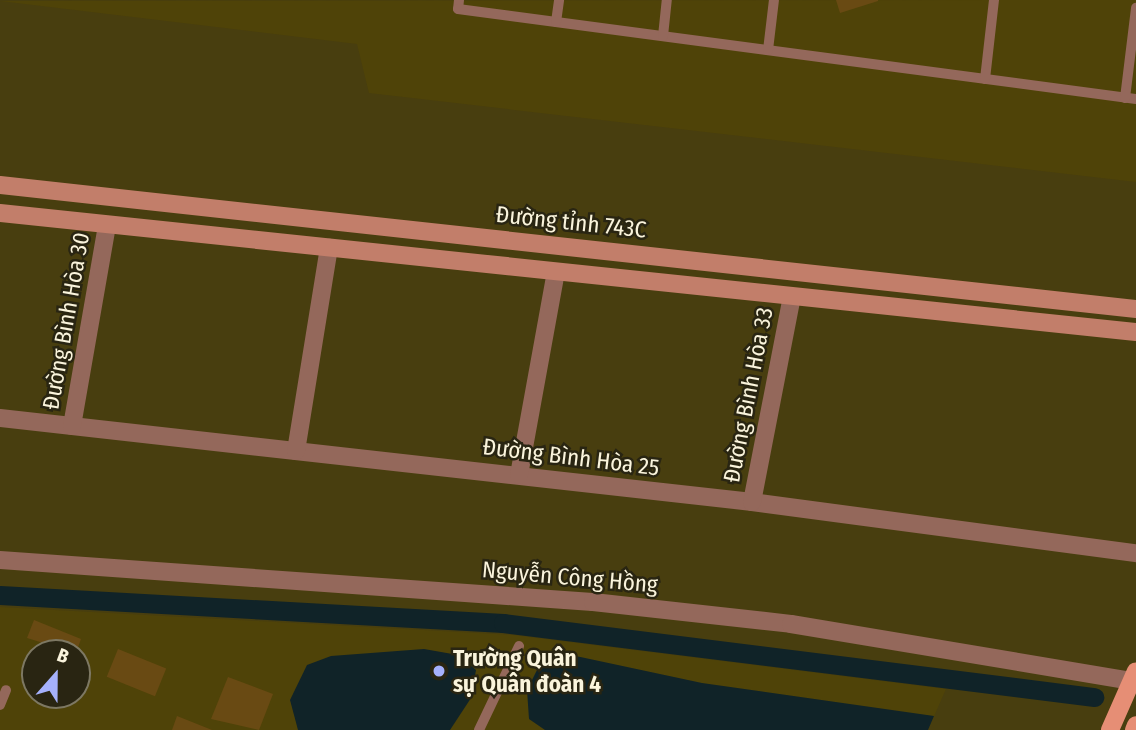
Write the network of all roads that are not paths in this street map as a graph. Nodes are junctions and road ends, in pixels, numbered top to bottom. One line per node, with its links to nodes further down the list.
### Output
1 (458, 0): 7 (lane)
2 (559, 0): 7 (lane)
3 (667, 0): 8 (lane)
4 (774, 0): 9 (lane)
5 (994, 0): 10 (lane)
6 (1136, 8): 11 (lane)
7 (556, 22): 8 (lane)
8 (663, 36): 9 (lane)
9 (768, 50): 10 (lane)
10 (985, 79): 11 (lane)
11 (1130, 99)
12 (0, 185): 14 (main road, Đường tỉnh 743C)
13 (0, 213): 15 (main road)
14 (333, 220): 16 (main road); 18 (main road, Đường tỉnh 743C)
15 (107, 225): 16 (main road); 24 (street, Đường Bình Hòa 30)
16 (329, 248): 17 (main road); 25 (street)
17 (556, 272): 19 (main road); 26 (street)
18 (821, 274): 20 (main road); 21 (main road, Đường tỉnh 743C)
19 (792, 298): 20 (main road); 27 (street, Đường Bình Hòa 33)
20 (818, 300): 22 (main road)
21 (1136, 309)
22 (1136, 332)
23 (0, 418): 24 (street, Đường Bình Hòa 25)
24 (72, 426): 25 (street, Đường Bình Hòa 25)
25 (296, 450): 26 (street, Đường Bình Hòa 25)
26 (519, 475): 27 (street, Đường Bình Hòa 25)
27 (752, 502): 28 (street, Đường Bình Hòa 25)
28 (1136, 554)
29 (0, 560): 31 (street, Nguyễn Công Hồng)
30 (519, 646): 35 (lane)
31 (1134, 676): 36 (main road)
32 (6, 690): 33 (lane)
33 (0, 705)
34 (1136, 725): 37 (main road)
35 (479, 730)
36 (1110, 730)
37 (1134, 730)

